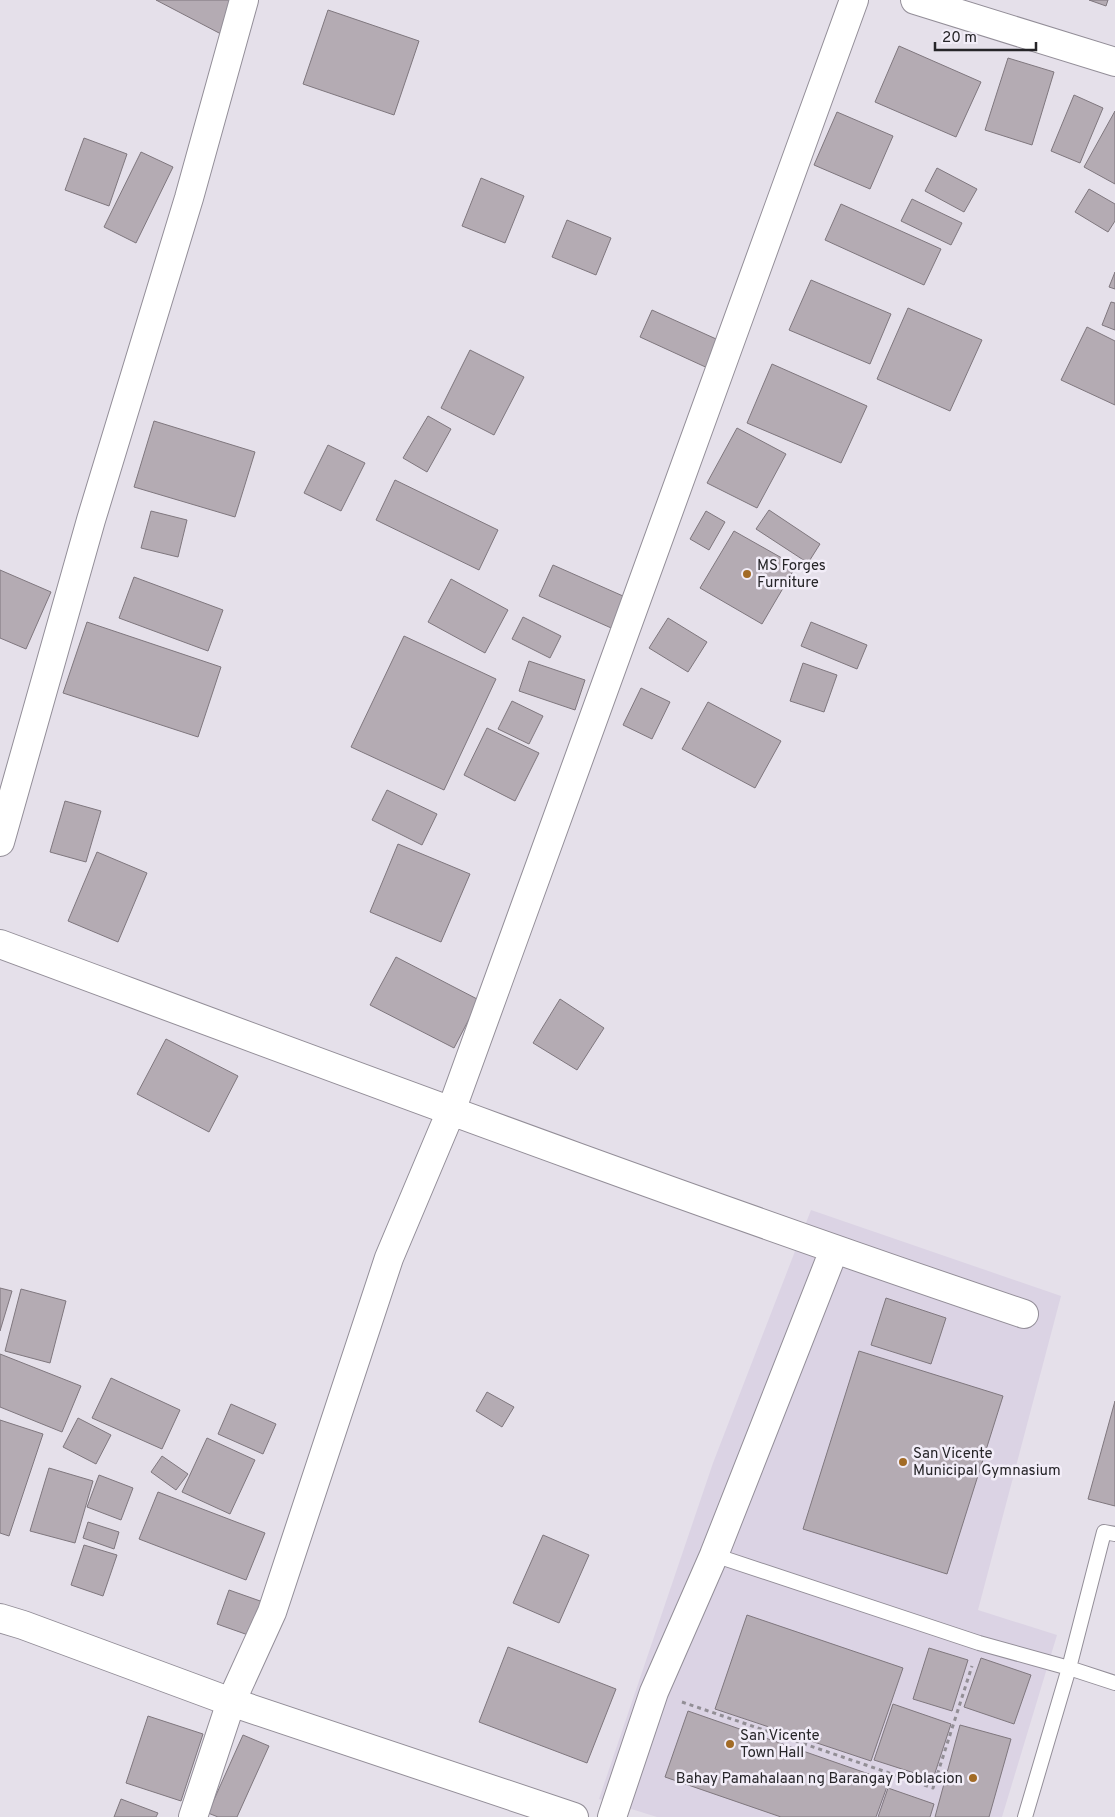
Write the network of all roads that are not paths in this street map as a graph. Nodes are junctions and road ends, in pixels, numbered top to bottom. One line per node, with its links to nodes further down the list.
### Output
1 (244, 0): 5 (street)
2 (854, 0): 7 (street)
3 (915, 0): 4 (street)
4 (1115, 62)
5 (0, 842)
6 (0, 944): 7 (street)
7 (451, 1111): 8 (street); 15 (street)
8 (834, 1250): 9 (street); 11 (street)
9 (1024, 1314)
10 (1115, 1534): 13 (lane)
11 (714, 1555): 13 (lane); 18 (street)
12 (0, 1618): 15 (street)
13 (1069, 1668): 14 (lane); 19 (lane)
14 (1115, 1683)
15 (231, 1702): 16 (street); 17 (street)
16 (193, 1817)
17 (574, 1817)
18 (612, 1817)
19 (1024, 1817)

